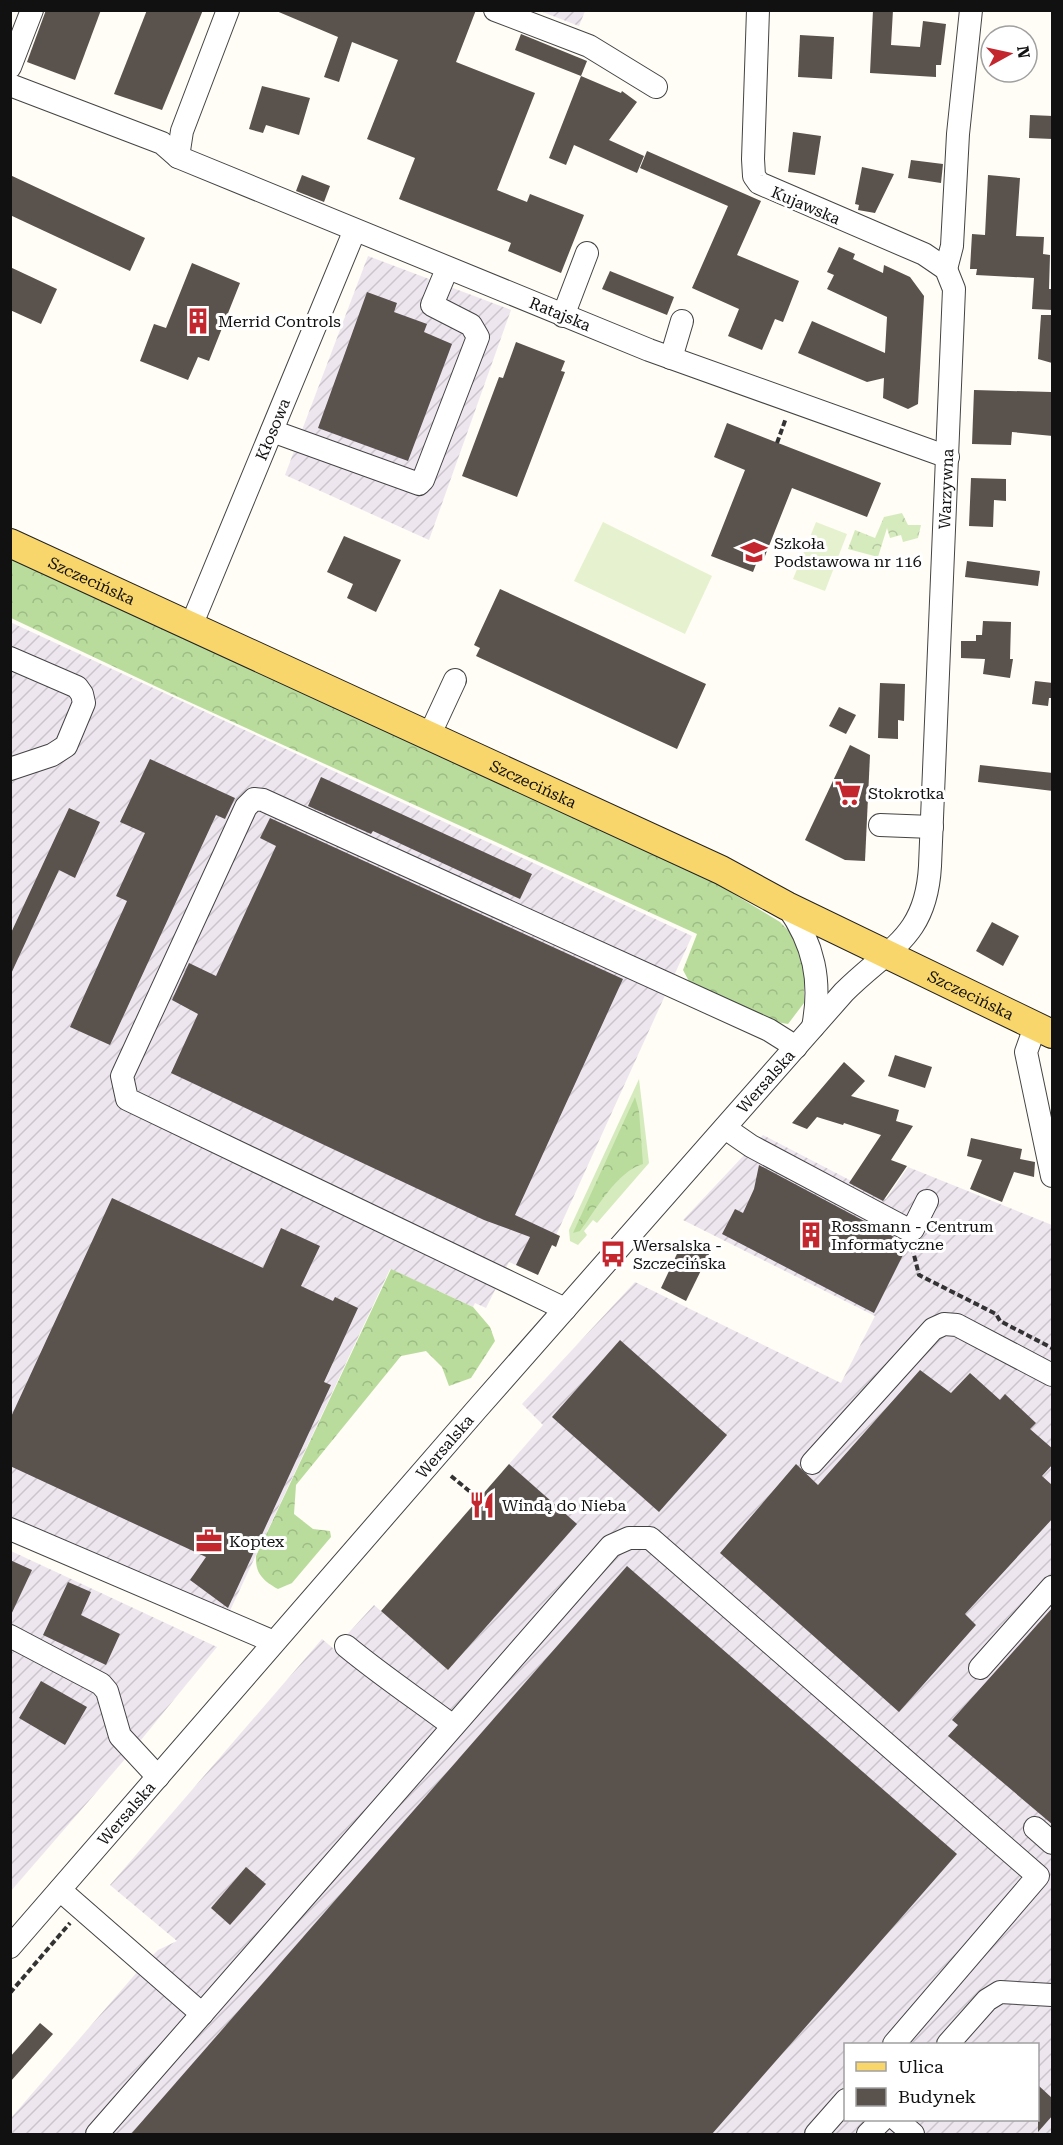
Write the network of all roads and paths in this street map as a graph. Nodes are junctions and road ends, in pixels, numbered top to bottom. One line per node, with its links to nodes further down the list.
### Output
1 (32, 10): 6 (street)
2 (228, 10): 9 (street)
3 (495, 10): 8 (street)
4 (758, 10): 13 (street, Kujawska)
5 (971, 10): 13 (street, Warzywna)
6 (10, 68)
7 (10, 85): 9 (street, Ratajska)
8 (656, 87)
9 (178, 157): 10 (street, Ratajska)
10 (354, 232): 12 (street, Ratajska); 17 (street, Kłosowa)
11 (586, 253): 14 (street)
12 (447, 269): 14 (street, Ratajska); 17 (street)
13 (946, 269): 20 (street, Warzywna)
14 (563, 316): 16 (street, Ratajska)
15 (682, 321): 16 (street)
16 (671, 358): 20 (street, Ratajska)
17 (272, 431): 22 (street, Kłosowa)
18 (781, 432): 19 (path)
19 (777, 443)
20 (948, 457): 28 (street, Warzywna)
21 (10, 543): 22 (main road, Szczecińska)
22 (191, 626): 25 (main road, Szczecińska)
23 (10, 658): 26 (street)
24 (455, 680): 25 (street)
25 (429, 736): 29 (main road, Szczecińska)
26 (10, 769)
27 (880, 825): 28 (street)
28 (932, 826): 30 (street, Warzywna)
29 (787, 906): 30 (main road, Szczecińska); 31 (street)
30 (888, 955): 31 (street, Wersalska); 32 (main road, Szczecińska)
31 (813, 1027): 33 (street, Wersalska)
32 (1044, 1030): 35 (street)
33 (789, 1054): 34 (street, Wersalska); 38 (street)
34 (725, 1128): 36 (street); 38 (street, Wersalska)
35 (1053, 1176)
36 (927, 1201)
37 (916, 1240): 39 (path)
38 (565, 1309): 47 (street, Wersalska)
39 (1053, 1348)
40 (1053, 1375): 41 (street)
41 (812, 1463)
42 (451, 1476): 43 (path)
43 (479, 1500)
44 (10, 1529): 47 (street)
45 (1053, 1587): 49 (street)
46 (10, 1636): 51 (street)
47 (274, 1642): 51 (street, Wersalska)
48 (346, 1646): 50 (street)
49 (980, 1668)
50 (453, 1726): 54 (street); 58 (street)
51 (158, 1777): 55 (street, Wersalska)
52 (1035, 1828): 53 (street)
53 (1053, 1843)
54 (1046, 1882): 59 (street)
55 (60, 1890): 56 (street, Wersalska); 58 (street)
56 (10, 1947)
57 (1053, 1995): 60 (street)
58 (202, 2014): 64 (street)
59 (895, 2043)
60 (949, 2043)
61 (844, 2102): 65 (street)
62 (881, 2121): 66 (street)
63 (898, 2121): 67 (street)
64 (97, 2134)
65 (816, 2134)
66 (868, 2134)
67 (913, 2134)

